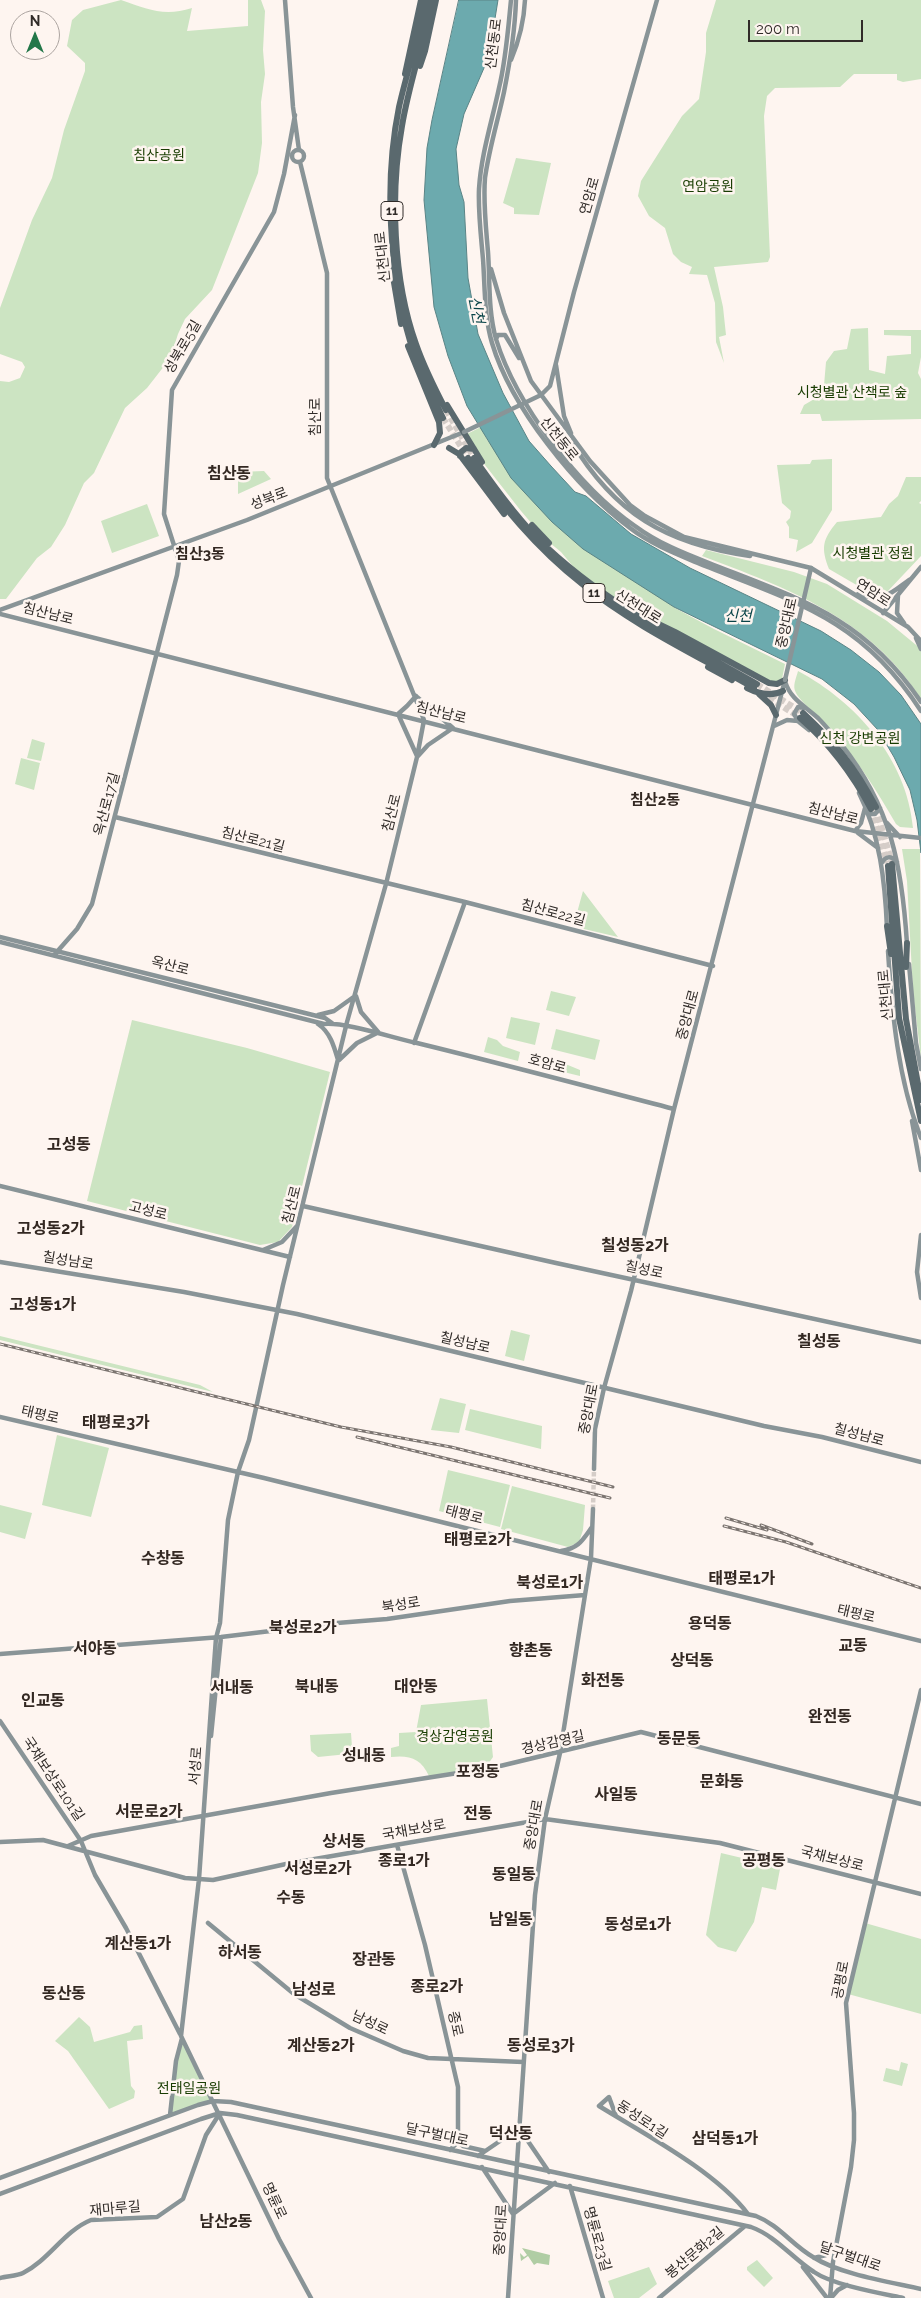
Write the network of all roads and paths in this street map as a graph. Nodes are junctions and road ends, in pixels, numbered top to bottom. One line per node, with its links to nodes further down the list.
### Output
1 (285, 0): 13 (main road)
2 (421, 0): 12 (highway)
3 (427, 0): 12 (highway, 신천대로 / 11)
4 (432, 0): 11 (highway, 신천대로 / 11)
5 (436, 0): 11 (highway)
6 (510, 0): 56 (main road, 신천동로)
7 (516, 0): 10 (main road, 신천동로)
8 (525, 0): 10 (main road)
9 (657, 0): 20 (main road, 연암로)
10 (508, 66): 18 (main road, 신천동로)
11 (409, 93): 23 (highway, 신천대로 / 11)
12 (400, 106): 24 (highway, 신천대로 / 11)
13 (295, 115): 14 (main road); 17 (main road)
14 (298, 150): 15 (main road); 16 (main road)
15 (292, 159): 16 (main road); 17 (main road)
16 (300, 162): 33 (main road, 침산로)
17 (284, 174): 34 (main road, 성북로5길)
18 (488, 258): 19 (main road, 신천동로); 21 (main road)
19 (496, 339): 21 (main road); 55 (main road, 신천동로)
20 (556, 362): 22 (main road, 연암로); 27 (main road)
21 (526, 370): 22 (main road)
22 (541, 395): 25 (main road); 26 (main road, 성북로, bridge)
23 (448, 411): 24 (highway); 26 (highway, 신천대로)
24 (440, 416): 28 (highway)
25 (561, 422): 27 (main road); 35 (main road, 연암로)
26 (464, 432): 28 (main road, 성북로); 30 (highway, 신천대로)
27 (575, 441): 35 (main road, 연암로)
28 (434, 445): 33 (main road, 성북로)
29 (450, 448): 31 (highway)
30 (474, 449): 31 (highway); 38 (highway, 신천대로)
31 (460, 456): 38 (highway)
32 (471, 458): 38 (highway, 신천대로 / 11)
33 (329, 487): 34 (main road, 성북로); 54 (main road, 침산로)
34 (175, 546): 42 (main road, 성북로); 49 (main road, 성북로5길)
35 (781, 561): 37 (main road, 연암로)
36 (921, 567): 39 (main road)
37 (811, 568): 40 (main road, 연암로); 51 (main road, 중앙대로, bridge)
38 (582, 580): 44 (highway, 신천대로 / 11); 52 (highway, 신천대로 / 11)
39 (909, 580): 40 (main road); 41 (main road)
40 (850, 591): 43 (main road, 연암로)
41 (900, 592): 43 (main road); 45 (main road)
42 (0, 612): 49 (main road, 침산남로)
43 (883, 613): 45 (main road, 연암로)
44 (634, 615): 50 (highway); 52 (highway, 신천대로 / 11)
45 (908, 627): 46 (main road, 연암로)
46 (915, 635): 47 (main road, 연암로); 48 (main road)
47 (921, 641)
48 (921, 649)
49 (156, 652): 57 (main road, 침산남로); 66 (main road, 옥산로17길)
50 (764, 679): 51 (highway); 52 (highway)
51 (785, 680): 53 (main road, 중앙대로); 59 (main road)
52 (756, 690): 53 (highway); 58 (highway)
53 (783, 691): 58 (main road, 중앙대로)
54 (416, 696): 57 (main road); 60 (main road, 침산로); 62 (main road)
55 (921, 702)
56 (921, 711)
57 (398, 714): 60 (main road, 침산남로); 63 (main road)
58 (776, 715): 61 (main road, 중앙대로)
59 (802, 715): 61 (main road); 65 (highway); 65 (main road)
60 (424, 720): 62 (main road, 침산남로); 63 (main road, 침산로)
61 (774, 726): 64 (main road, 중앙대로)
62 (453, 728): 63 (main road); 64 (main road, 침산남로)
63 (418, 757): 77 (main road, 침산로)
64 (754, 805): 68 (main road, 침산남로); 84 (main road, 중앙대로)
65 (873, 808): 67 (main road); 68 (main road); 69 (main road)
66 (115, 817): 77 (main road, 침산로21길); 83 (main road, 옥산로17길)
67 (886, 820): 70 (main road); 71 (main road)
68 (855, 831): 69 (main road, 침산남로); 74 (main road)
69 (875, 835): 70 (main road, 침산남로); 74 (main road)
70 (890, 836): 71 (main road, 침산남로); 73 (main road)
71 (901, 838): 72 (main road, 침산남로); 73 (main road)
72 (921, 838)
73 (895, 848): 76 (main road)
74 (879, 849): 75 (main road)
75 (881, 864): 76 (main road); 79 (main road)
76 (893, 864): 82 (main road); 86 (highway, 신천대로); 87 (highway, 신천대로)
77 (386, 884): 78 (main road, 침산로22길); 85 (main road, 침산로)
78 (465, 902): 84 (main road, 침산로22길); 94 (main road)
79 (887, 926): 87 (highway); 99 (main road)
80 (0, 937): 83 (main road, 옥산로)
81 (0, 942): 83 (main road, 옥산로)
82 (907, 943): 86 (highway); 89 (main road)
83 (56, 953): 88 (main road, 옥산로); 90 (main road, 옥산로)
84 (713, 966): 98 (main road, 중앙대로)
85 (355, 995): 88 (main road); 92 (main road, 침산로); 93 (main road)
86 (904, 996): 89 (highway, 신천대로)
87 (897, 999): 89 (highway, 신천대로)
88 (317, 1016): 91 (main road, 옥산로)
89 (906, 1018): 96 (main road); 97 (highway, 신천대로); 100 (highway, 신천대로)
90 (314, 1022): 91 (main road, 옥산로); 95 (main road)
91 (332, 1024): 92 (main road, 옥산로)
92 (346, 1027): 93 (main road, 호암로); 95 (main road, 침산로)
93 (378, 1033): 94 (main road, 호암로); 95 (main road)
94 (414, 1043): 98 (main road, 호암로)
95 (338, 1061): 104 (main road, 침산로)
96 (921, 1069)
97 (921, 1100)
98 (674, 1110): 110 (main road, 중앙대로)
99 (912, 1114): 101 (main road); 102 (main road)
100 (921, 1121)
101 (921, 1138)
102 (921, 1170)
103 (0, 1186): 107 (main road, 고성로)
104 (303, 1206): 105 (main road, 침산로); 110 (main road, 칠성로)
105 (298, 1225): 107 (main road); 108 (main road, 침산로)
106 (921, 1235): 111 (main road)
107 (261, 1250): 108 (main road, 고성로)
108 (290, 1257): 112 (main road, 침산로)
109 (0, 1262): 112 (main road, 칠성남로)
110 (634, 1280): 113 (main road, 칠성로); 114 (main road, 중앙대로)
111 (921, 1298)
112 (278, 1310): 114 (main road, 칠성남로); 118 (main road, 침산로)
113 (921, 1342)
114 (604, 1388): 116 (main road, 칠성남로); 117 (main road, 중앙대로)
115 (0, 1417): 118 (main road, 태평로)
116 (921, 1462)
117 (594, 1469)
118 (238, 1472): 121 (main road, 태평로); 124 (main road, 서성로)
119 (593, 1509): 120 (main road, 중앙대로)
120 (593, 1526): 121 (main road); 122 (main road, 중앙대로)
121 (557, 1551): 122 (main road, 태평로)
122 (591, 1558): 123 (main road, 중앙대로); 125 (main road, 태평로)
123 (585, 1596): 124 (main road, 북성로); 129 (main road, 중앙대로)
124 (218, 1637): 126 (main road, 북성로); 132 (main road, 서성로)
125 (921, 1641)
126 (0, 1654)
127 (921, 1690): 130 (main road, 공평로)
128 (0, 1721): 134 (main road, 국채보상로101길)
129 (560, 1753): 130 (main road, 경상감영길); 132 (main road, 경상감영길); 133 (main road, 중앙대로)
130 (895, 1798): 131 (main road, 경상감영길); 140 (main road, 공평로)
131 (921, 1804)
132 (203, 1817): 134 (main road, 경상감영길); 139 (main road, 서성로)
133 (545, 1818): 136 (main road, 국채보상로); 140 (main road, 국채보상로); 145 (main road, 중앙대로)
134 (81, 1841): 137 (main road, 경상감영길); 138 (main road, 국채보상로101길)
135 (0, 1842): 137 (main road, 국채보상로)
136 (397, 1845): 139 (main road, 국채보상로); 144 (main road, 종로)
137 (68, 1846): 138 (main road, 국채보상로)
138 (84, 1851): 139 (main road, 국채보상로); 143 (main road, 국채보상로101길)
139 (199, 1879): 143 (main road, 서성로)
140 (874, 1881): 141 (main road, 국채보상로); 170 (main road, 공평로)
141 (921, 1894)
142 (208, 1923): 144 (main road, 남성로)
143 (181, 2037): 146 (main road); 148 (main road, 서성로)
144 (451, 2061): 145 (main road, 남성로); 151 (main road, 종로)
145 (523, 2062): 150 (main road, 중앙대로)
146 (213, 2101): 147 (main road); 148 (main road, 달구벌대로); 152 (main road, 달구벌대로)
147 (220, 2113): 157 (main road, 달구벌대로); 164 (main road, 달구벌대로); 174 (main road, 재마루길); 179 (main road, 명륜로)
148 (170, 2115): 161 (main road, 달구벌대로)
149 (616, 2116): 149 (main road, 동성로1길); 165 (main road, 동성로1길)
150 (518, 2128): 153 (main road); 156 (main road, 중앙대로); 159 (main road)
151 (458, 2142): 152 (main road); 153 (main road)
152 (450, 2150): 154 (main road, 달구벌대로)
153 (485, 2151): 154 (main road)
154 (478, 2156): 155 (main road, 달구벌대로)
155 (493, 2159): 156 (main road, 달구벌대로); 158 (main road)
156 (516, 2164): 159 (main road, 달구벌대로); 160 (main road, 중앙대로)
157 (482, 2168): 158 (main road, 달구벌대로); 167 (main road)
158 (490, 2169): 160 (main road, 달구벌대로)
159 (549, 2172): 166 (main road, 달구벌대로)
160 (515, 2175): 162 (main road, 달구벌대로); 167 (main road, 중앙대로)
161 (0, 2178)
162 (555, 2183): 163 (main road, 달구벌대로); 167 (main road)
163 (570, 2186): 169 (main road, 달구벌대로); 181 (main road, 명륜로23길)
164 (0, 2194)
165 (732, 2196): 166 (main road); 168 (main road, 동성로1길)
166 (726, 2209): 168 (main road, 달구벌대로)
167 (513, 2214): 180 (main road, 중앙대로)
168 (748, 2214): 172 (main road, 달구벌대로)
169 (746, 2226): 171 (main road, 달구벌대로); 182 (main road, 봉산문화2길)
170 (836, 2243): 172 (main road); 173 (main road, 공평로)
171 (795, 2258): 175 (main road, 달구벌대로); 178 (main road)
172 (813, 2258): 173 (main road, 달구벌대로)
173 (833, 2266): 175 (main road, 공평로); 177 (main road, 달구벌대로)
174 (0, 2278)
175 (831, 2280): 176 (main road, 달구벌대로); 178 (main road, 공평로)
176 (848, 2285): 178 (main road); 183 (main road, 달구벌대로)
177 (921, 2289)
178 (832, 2297)
179 (311, 2298)
180 (508, 2298)
181 (603, 2298)
182 (660, 2298)
183 (903, 2298)

